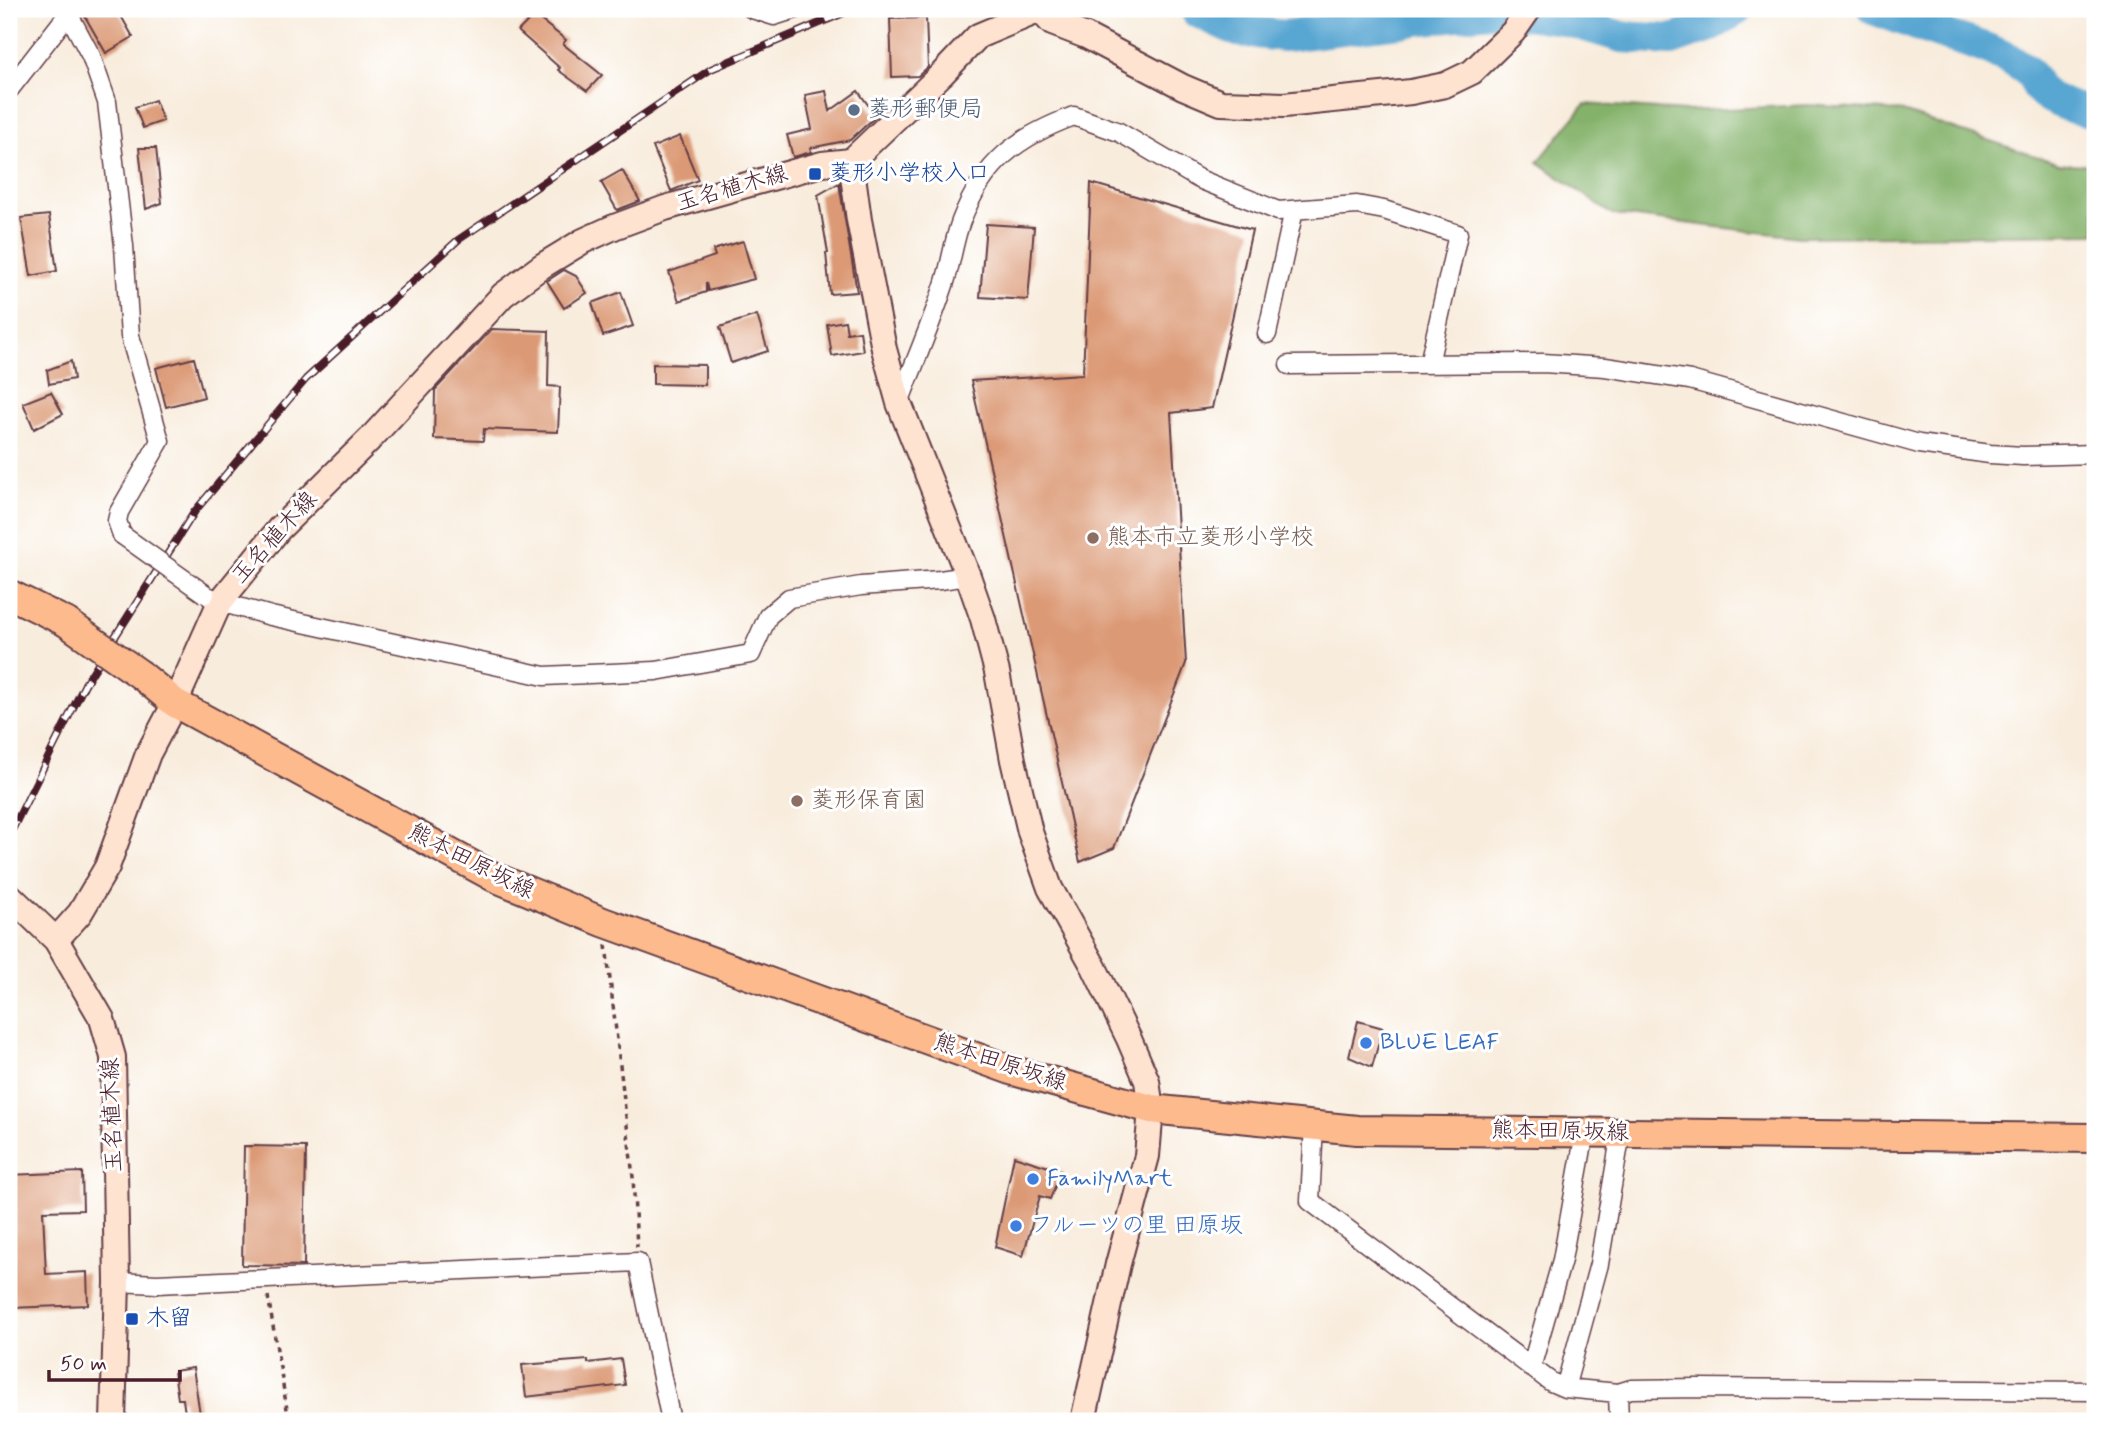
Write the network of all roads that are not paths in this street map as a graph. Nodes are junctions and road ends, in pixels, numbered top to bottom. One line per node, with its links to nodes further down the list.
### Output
1 (752, 9): 2 (street)
2 (796, 9)
3 (1041, 9): 4 (street); 7 (street)
4 (1529, 9)
5 (63, 14): 6 (street); 16 (street, bridge)
6 (9, 90)
7 (851, 160): 12 (street); 16 (street, 玉名植木線)
8 (1294, 211): 9 (street); 10 (street); 12 (street)
9 (1267, 334)
10 (1429, 364): 11 (street); 13 (street)
11 (1289, 365)
12 (899, 403): 14 (street)
13 (2095, 454)
14 (968, 576): 16 (street); 20 (street)
15 (9, 594): 17 (main road, 熊本田原坂線, bridge)
16 (212, 598): 17 (street, 玉名植木線)
17 (175, 703): 19 (street, 玉名植木線); 20 (main road, 熊本田原坂線)
18 (9, 895): 19 (street)
19 (56, 940): 25 (street, 玉名植木線)
20 (1151, 1109): 21 (main road, 熊本田原坂線); 32 (street)
21 (1314, 1125): 22 (main road, 熊本田原坂線); 26 (street)
22 (1585, 1132): 23 (main road, 熊本田原坂線); 26 (street)
23 (1621, 1132): 24 (main road, 熊本田原坂線); 27 (street)
24 (2095, 1138)
25 (117, 1282): 30 (street, 玉名植木線); 31 (street)
26 (1531, 1368): 27 (street)
27 (1565, 1388): 29 (street)
28 (2095, 1391): 29 (street)
29 (1618, 1393): 33 (street)
30 (113, 1421)
31 (671, 1421)
32 (1083, 1421)
33 (1619, 1421)

